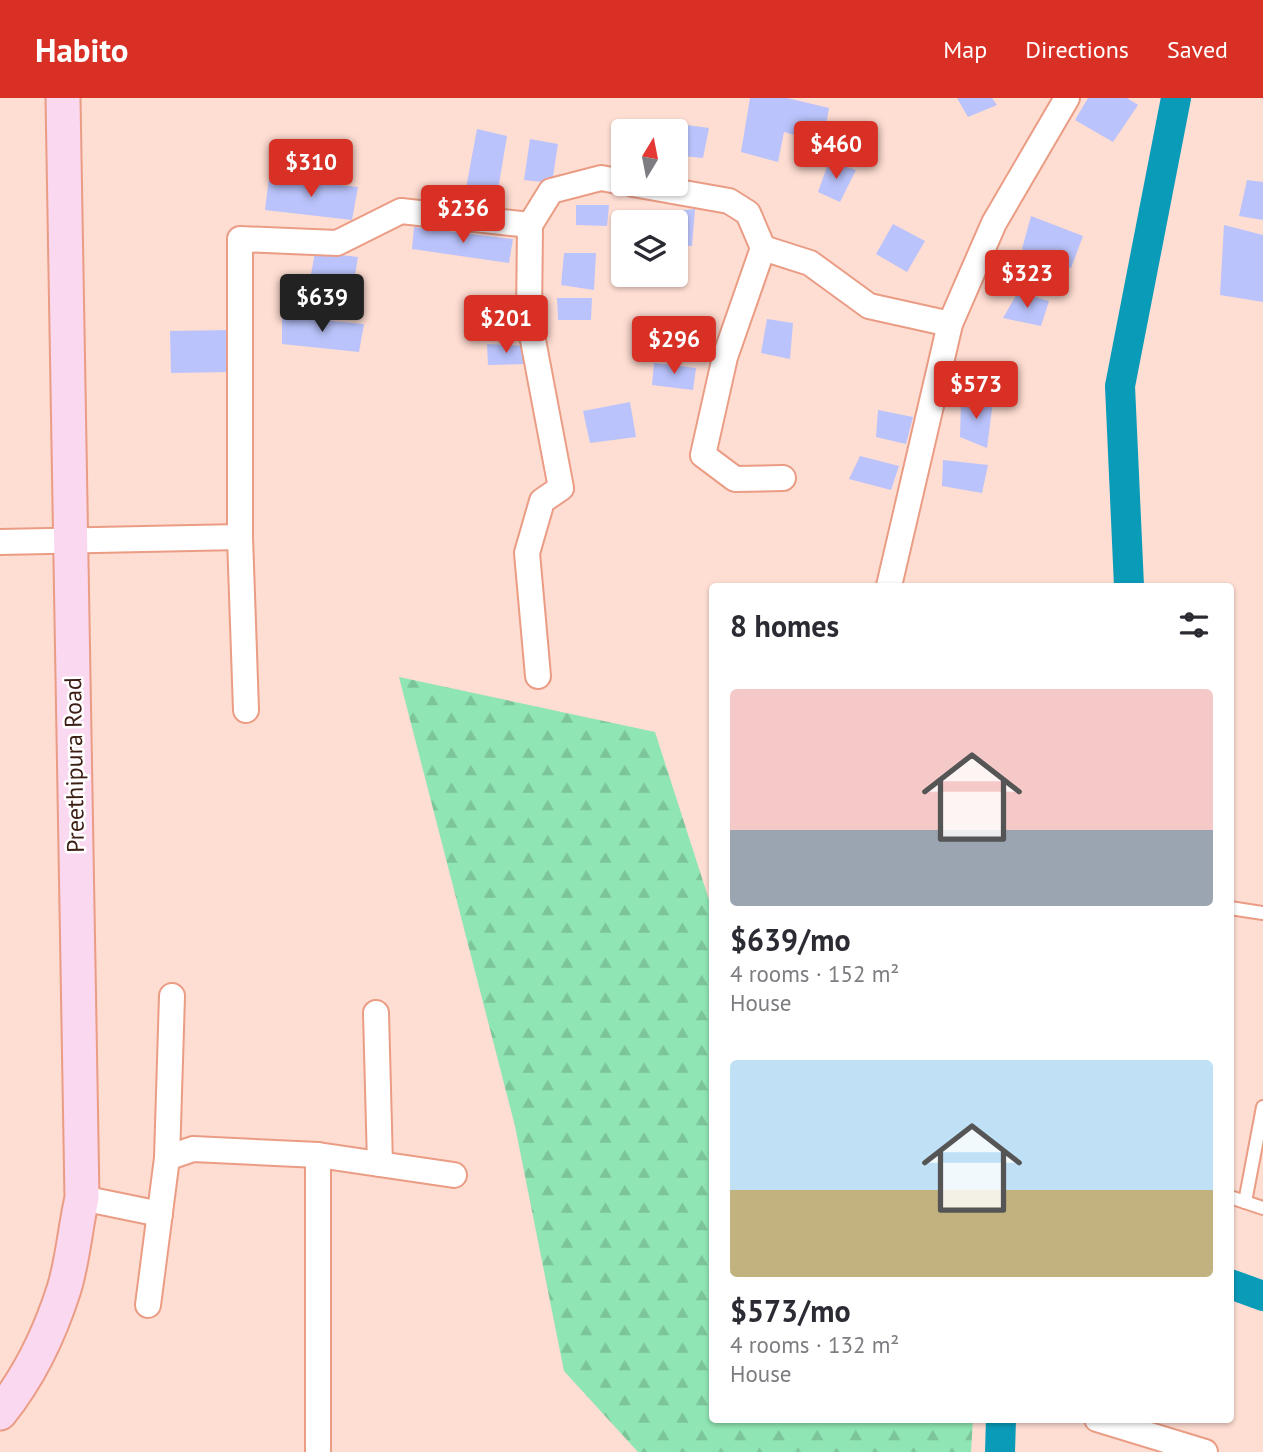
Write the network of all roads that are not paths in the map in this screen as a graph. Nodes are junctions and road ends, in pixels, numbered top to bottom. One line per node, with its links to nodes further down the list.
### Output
1 (63, 98): 10 (street, Preethipura Road)
2 (1066, 98): 7 (street)
3 (611, 180): 5 (street)
4 (688, 194): 6 (street)
5 (530, 225): 9 (street); 13 (street)
6 (763, 248): 7 (street); 8 (street)
7 (950, 324): 12 (street)
8 (783, 478)
9 (240, 537): 10 (street); 14 (street)
10 (71, 540): 11 (street); 24 (street, Preethipura Road)
11 (0, 542)
12 (890, 583)
13 (538, 676)
14 (246, 710)
15 (1234, 909): 16 (lane)
16 (1263, 913)
17 (172, 996): 21 (street)
18 (376, 1013): 22 (street)
19 (1263, 1107): 26 (lane)
20 (318, 1155): 21 (street); 22 (street); 32 (street)
21 (167, 1158): 28 (street)
22 (380, 1164): 23 (street)
23 (454, 1175)
24 (82, 1198): 28 (street); 30 (street, Preethipura Road)
25 (1234, 1198): 26 (lane)
26 (1245, 1202): 27 (lane)
27 (1263, 1208)
28 (160, 1214): 29 (street)
29 (148, 1304)
30 (0, 1413)
31 (1110, 1423): 33 (street)
32 (318, 1452)
33 (1205, 1452)

